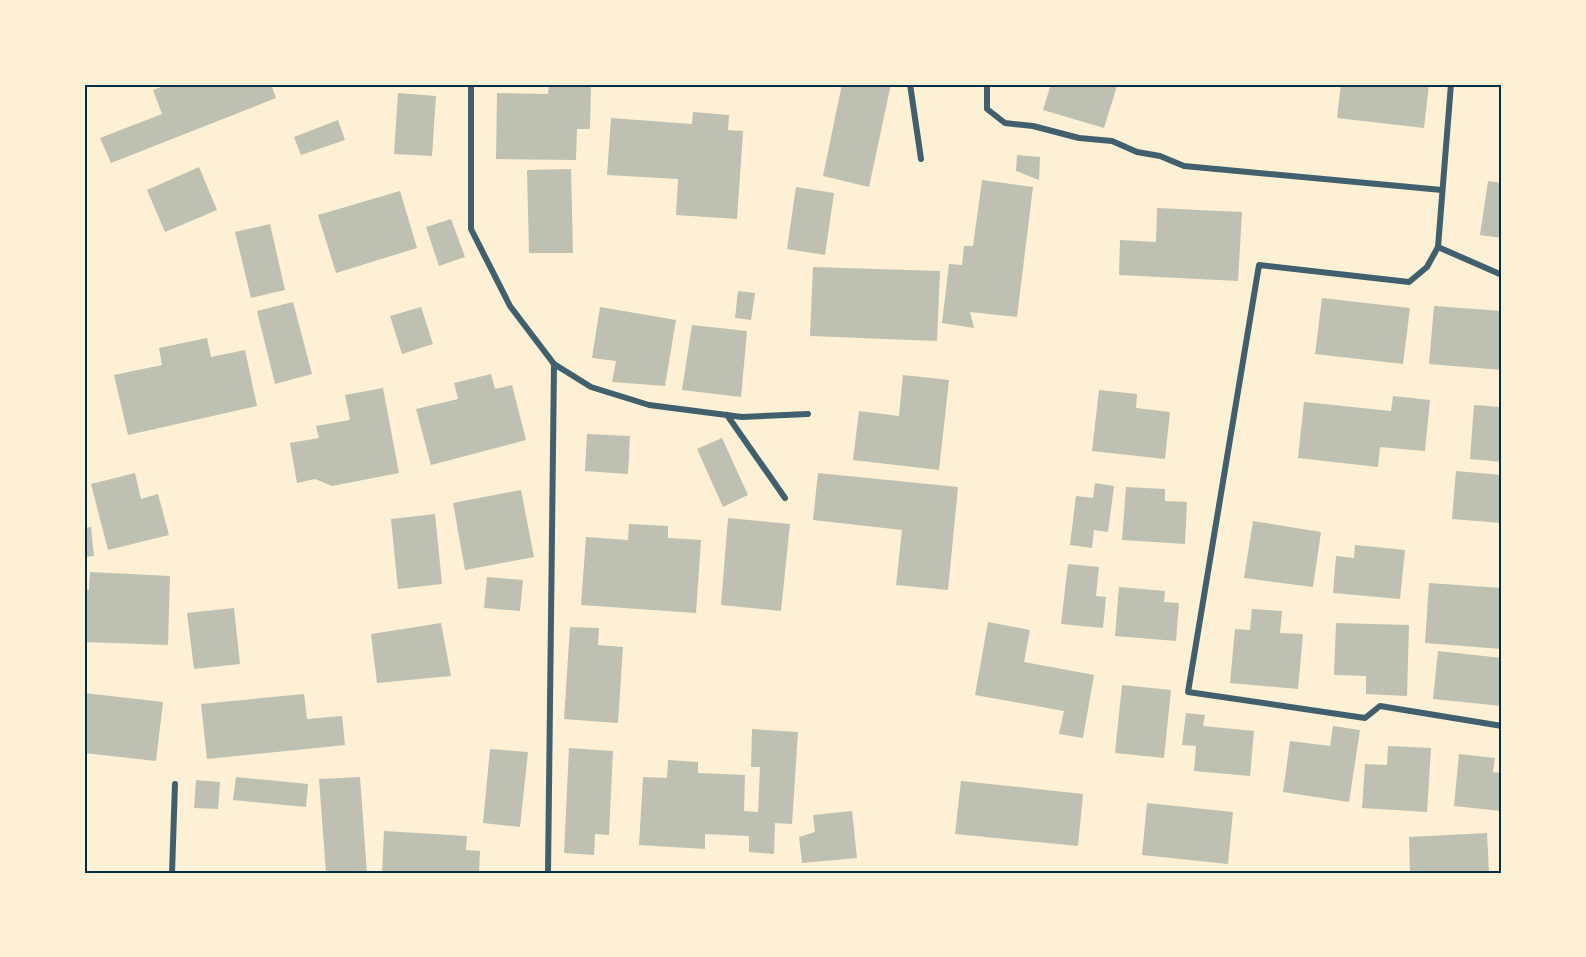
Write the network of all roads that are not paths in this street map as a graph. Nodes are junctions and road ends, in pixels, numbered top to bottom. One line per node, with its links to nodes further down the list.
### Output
1 (471, 84): 9 (street)
2 (910, 84): 5 (street)
3 (987, 84): 6 (street)
4 (1451, 84): 6 (street)
5 (921, 159)
6 (1442, 189): 7 (street)
7 (1438, 247): 8 (street); 13 (street)
8 (1502, 275)
9 (554, 364): 11 (street); 16 (street)
10 (807, 414): 11 (street)
11 (727, 415): 12 (street)
12 (785, 498)
13 (1502, 726)
14 (175, 784): 15 (street)
15 (172, 873)
16 (548, 873)

